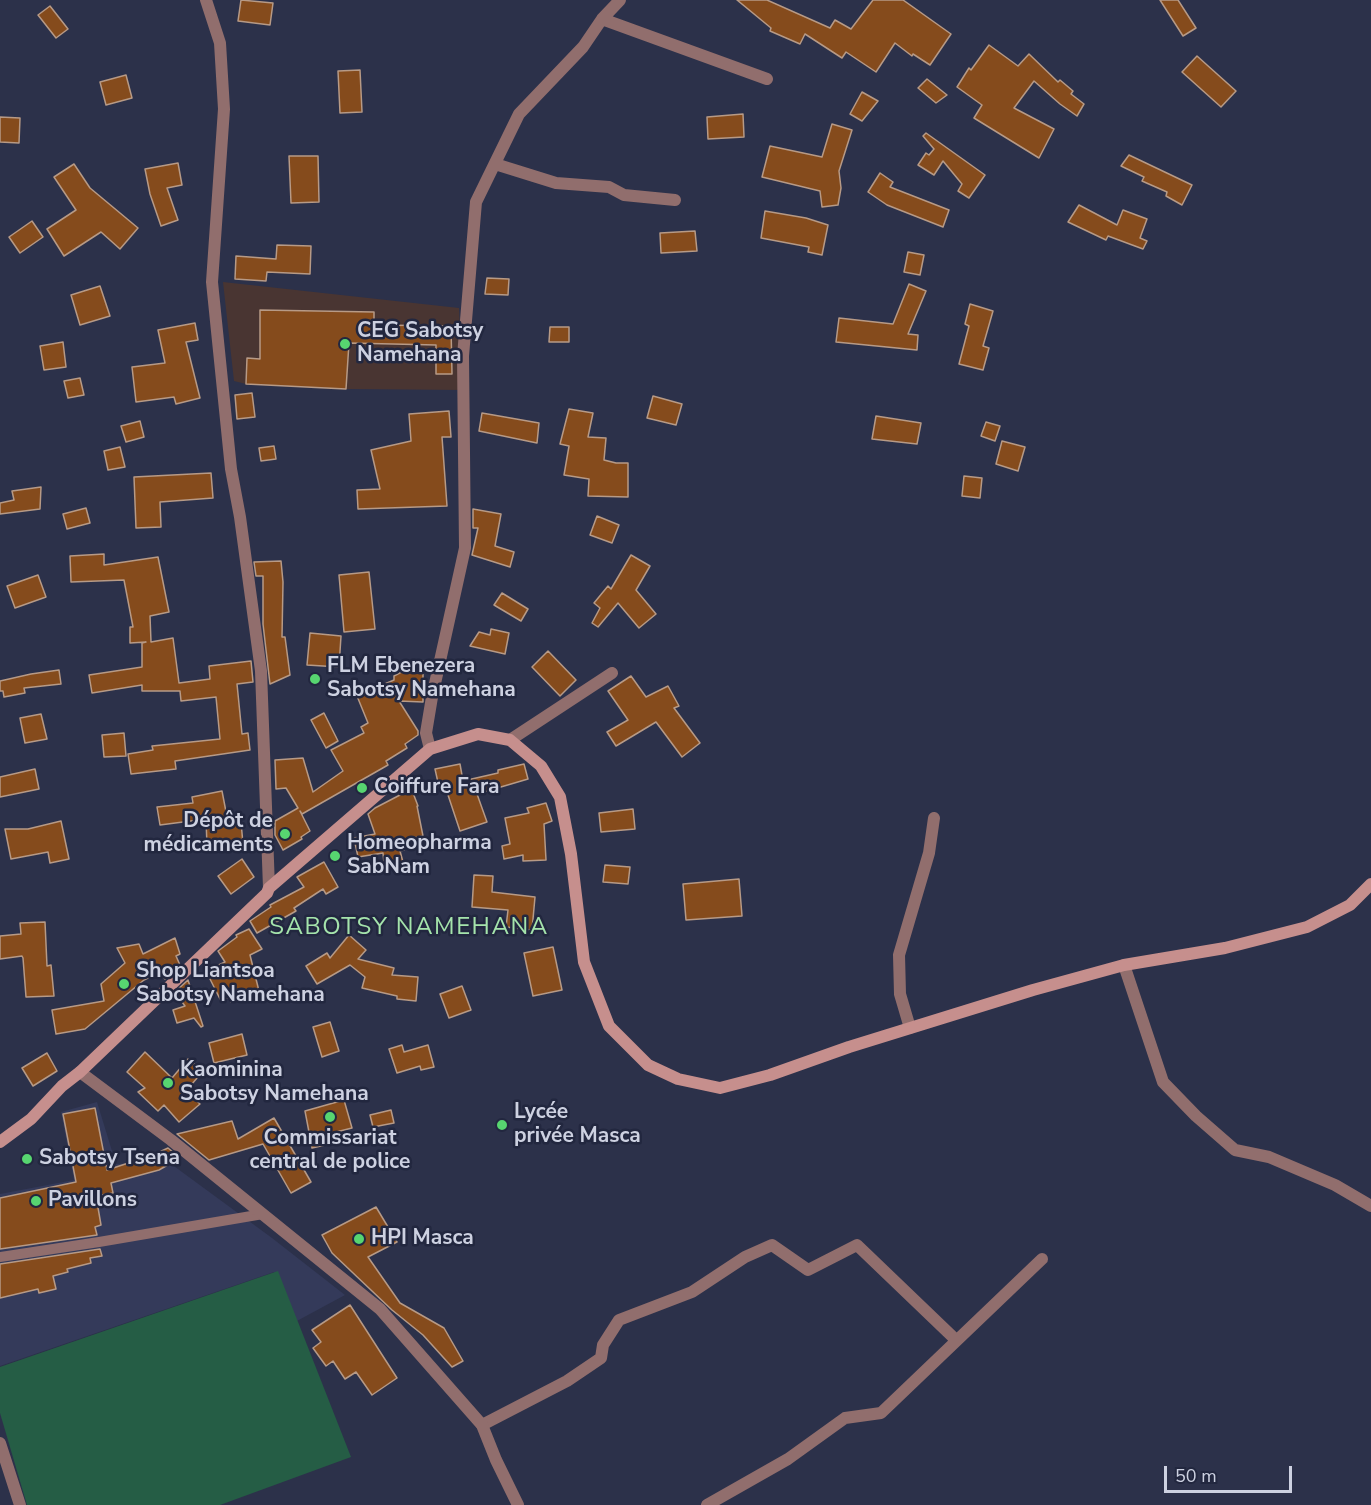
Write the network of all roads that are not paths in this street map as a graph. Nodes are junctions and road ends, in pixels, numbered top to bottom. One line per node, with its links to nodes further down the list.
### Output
1 (206, 0): 12 (street)
2 (620, 0): 3 (street)
3 (602, 19): 4 (street); 5 (street)
4 (766, 79)
5 (495, 164): 6 (street); 9 (street)
6 (675, 200)
7 (612, 673): 8 (street)
8 (510, 741): 9 (main road); 14 (main road)
9 (430, 749): 12 (main road)
10 (934, 818): 14 (street)
11 (1371, 884): 13 (main road)
12 (268, 888): 15 (main road)
13 (1124, 965): 14 (main road); 17 (street)
14 (910, 1028)
15 (80, 1072): 16 (main road); 18 (street)
16 (0, 1142)
17 (1371, 1206)
18 (263, 1214): 19 (street); 22 (street)
19 (0, 1257)
20 (1042, 1259): 21 (street)
21 (956, 1340): 22 (street); 26 (street)
22 (482, 1425): 25 (street)
23 (0, 1443): 24 (street)
24 (20, 1505)
25 (518, 1505)
26 (707, 1505)

